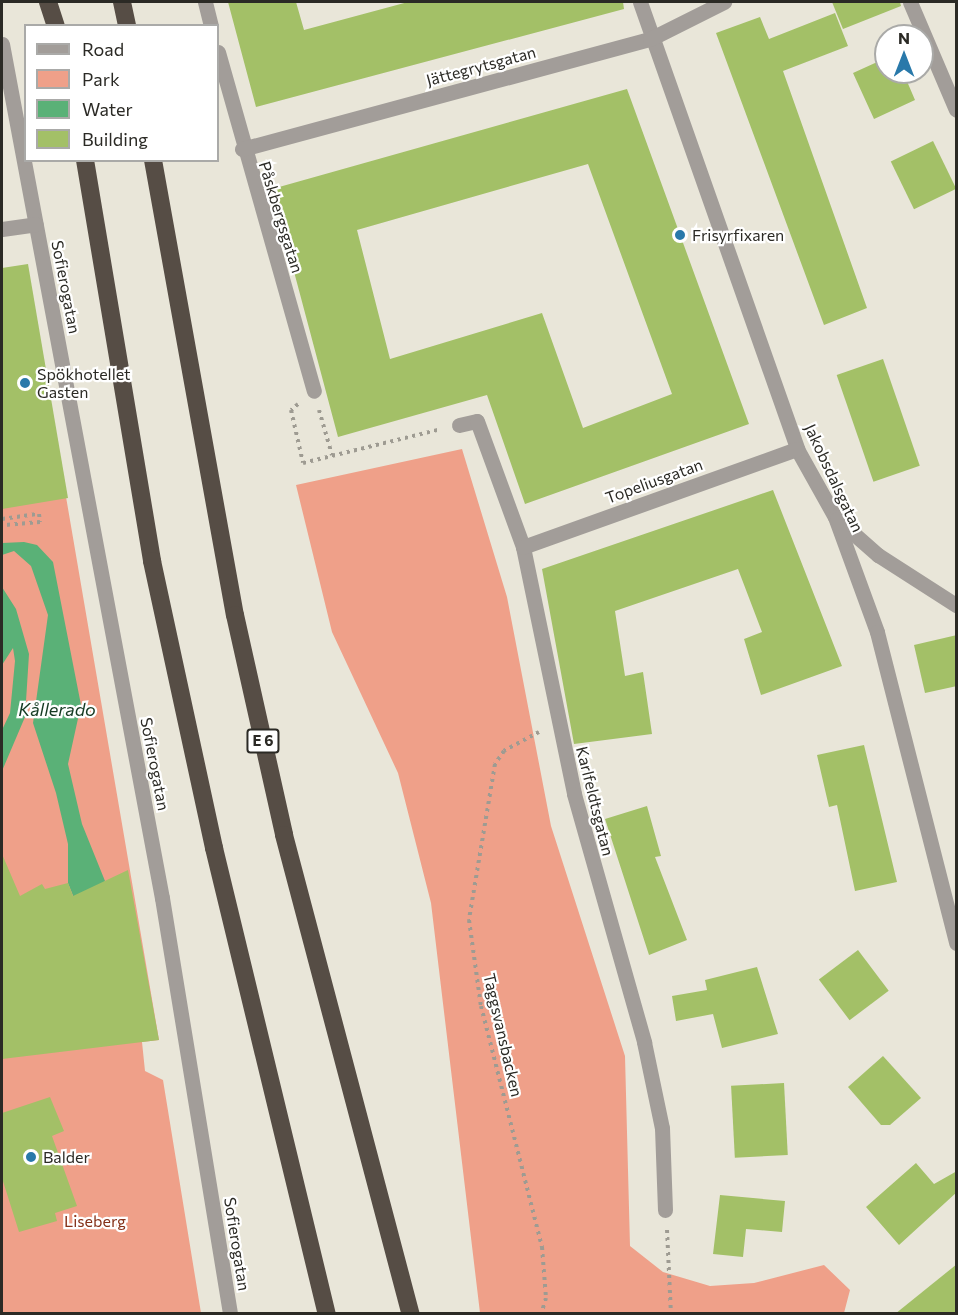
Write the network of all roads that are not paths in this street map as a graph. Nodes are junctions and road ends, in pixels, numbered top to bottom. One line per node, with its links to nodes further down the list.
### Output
1 (48, 2): 8 (highway)
2 (57, 2): 9 (highway)
3 (122, 2): 10 (highway)
4 (205, 2): 11 (street)
5 (640, 2): 12 (street, Jakobsdalsgatan)
6 (724, 2): 12 (street, Jättegrytsgatan)
7 (910, 2): 15 (street)
8 (55, 24)
9 (61, 24)
10 (127, 24)
11 (210, 24)
12 (650, 39): 16 (street, Jättegrytsgatan); 25 (street, Jakobsdalsgatan)
13 (2, 44): 17 (street, Sofierogatan)
14 (219, 56): 16 (street, Påskbergsgatan)
15 (957, 110)
16 (242, 149): 23 (street, Påskbergsgatan)
17 (24, 160)
18 (24, 162): 21 (street, Sofierogatan)
19 (85, 162): 32 (highway)
20 (153, 162): 33 (highway, E 6)
21 (36, 224): 22 (street, Sofierogatan); 31 (street, Sofierogatan)
22 (2, 229)
23 (314, 391)
24 (459, 425): 27 (street, Karlfeldtsgatan)
25 (797, 449): 26 (street, Jakobsdalsgatan); 27 (street, Topeliusgatan)
26 (835, 517): 28 (street); 29 (street, Jakobsdalsgatan)
27 (523, 547): 30 (street, Karlfeldtsgatan)
28 (957, 605)
29 (957, 943)
30 (665, 1210)
31 (230, 1314)
32 (327, 1314)
33 (411, 1314)

